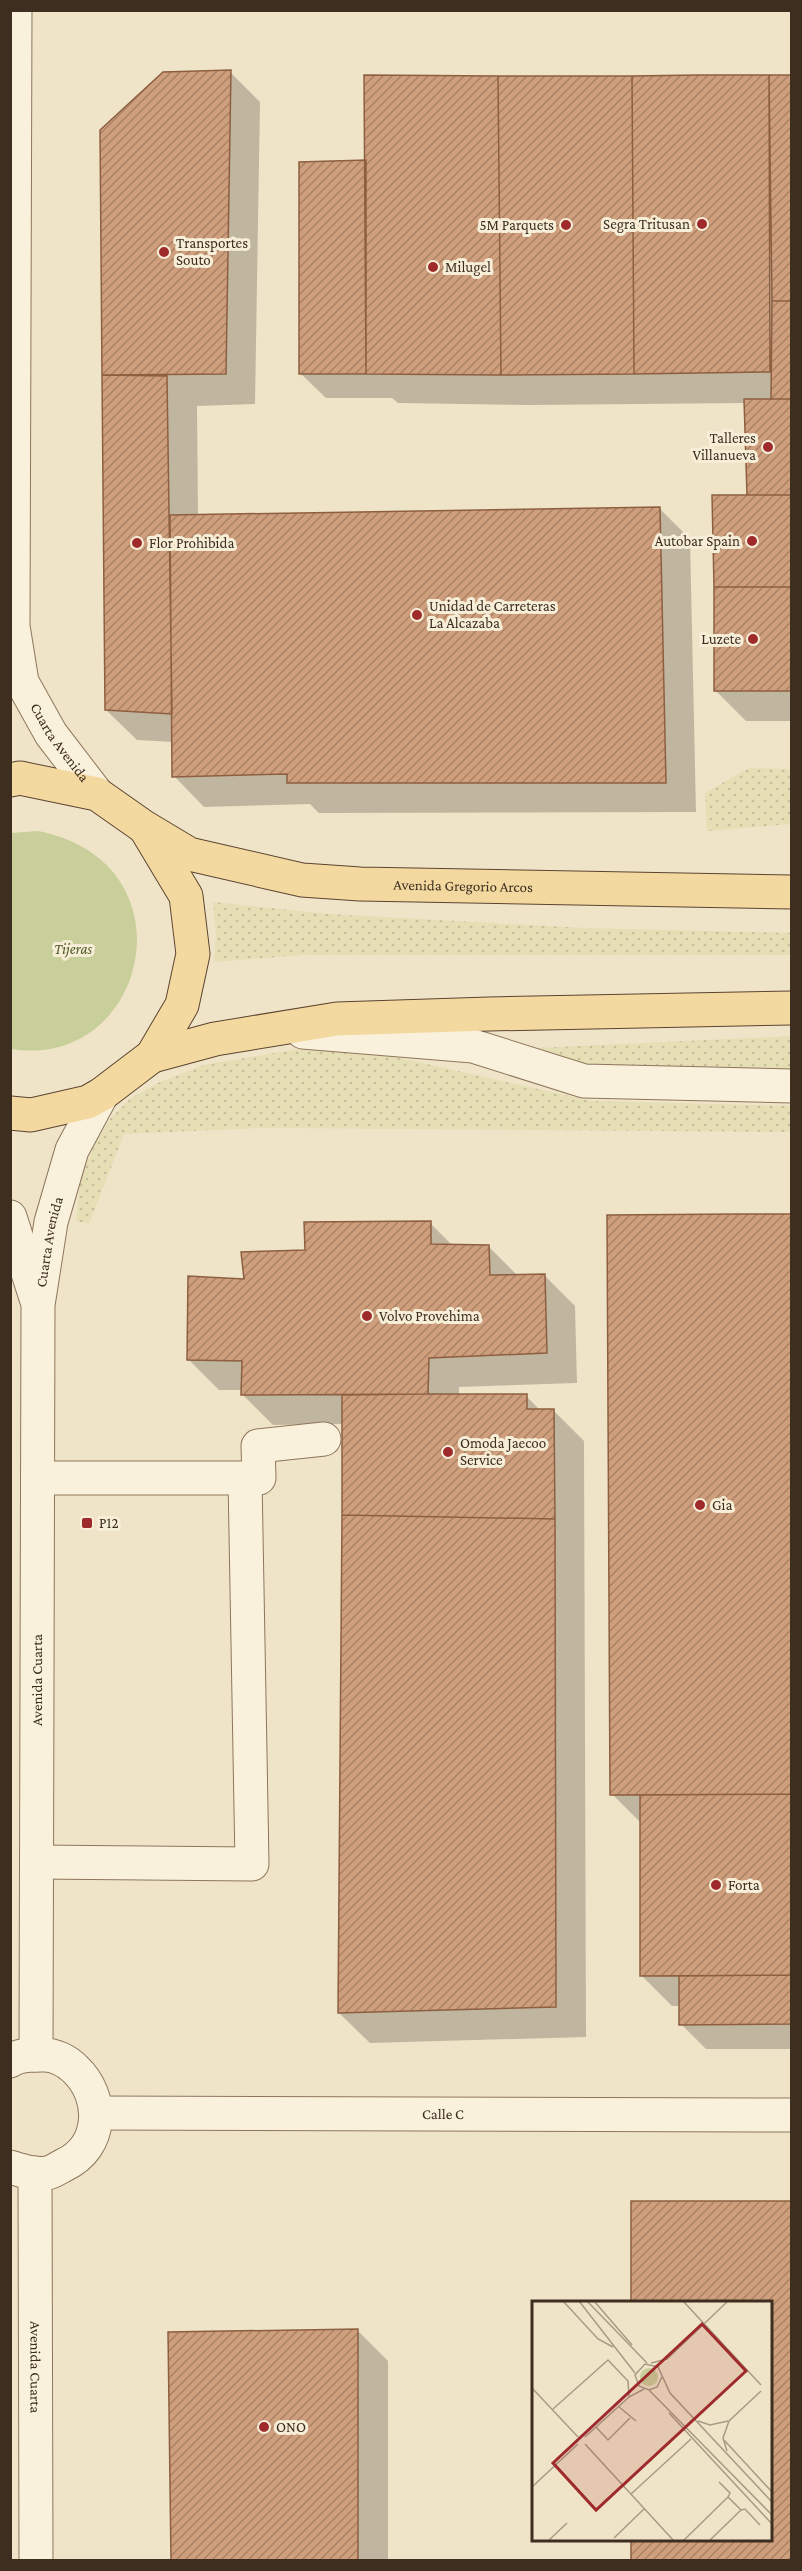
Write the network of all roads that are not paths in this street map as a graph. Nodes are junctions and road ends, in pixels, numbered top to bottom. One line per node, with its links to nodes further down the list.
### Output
1 (15, 10): 2 (street)
2 (12, 630): 4 (street, Cuarta Avenida)
3 (10, 780): 4 (main road)
4 (97, 794): 5 (main road, Avenida Gregorio Arcos)
5 (144, 827): 6 (main road, Avenida Gregorio Arcos); 9 (main road)
6 (786, 890)
7 (792, 1008): 8 (main road)
8 (268, 1029): 9 (main road); 10 (street)
9 (152, 1056): 11 (main road)
10 (792, 1086)
11 (102, 1094): 12 (main road); 15 (street, Cuarta Avenida)
12 (10, 1113)
13 (10, 1216): 15 (street, Cuarta Avenida)
14 (10, 1286): 15 (street)
15 (38, 1305): 17 (street, Avenida Cuarta)
16 (324, 1439): 18 (street)
17 (38, 1478): 18 (street); 19 (street, Avenida Cuarta)
18 (246, 1478): 19 (street)
19 (37, 1862): 20 (street, Avenida Cuarta)
20 (23, 2058): 21 (street)
21 (97, 2113): 22 (street, Calle C); 23 (street)
22 (792, 2115)
23 (23, 2170): 24 (street, Avenida Cuarta)
24 (36, 2560)

